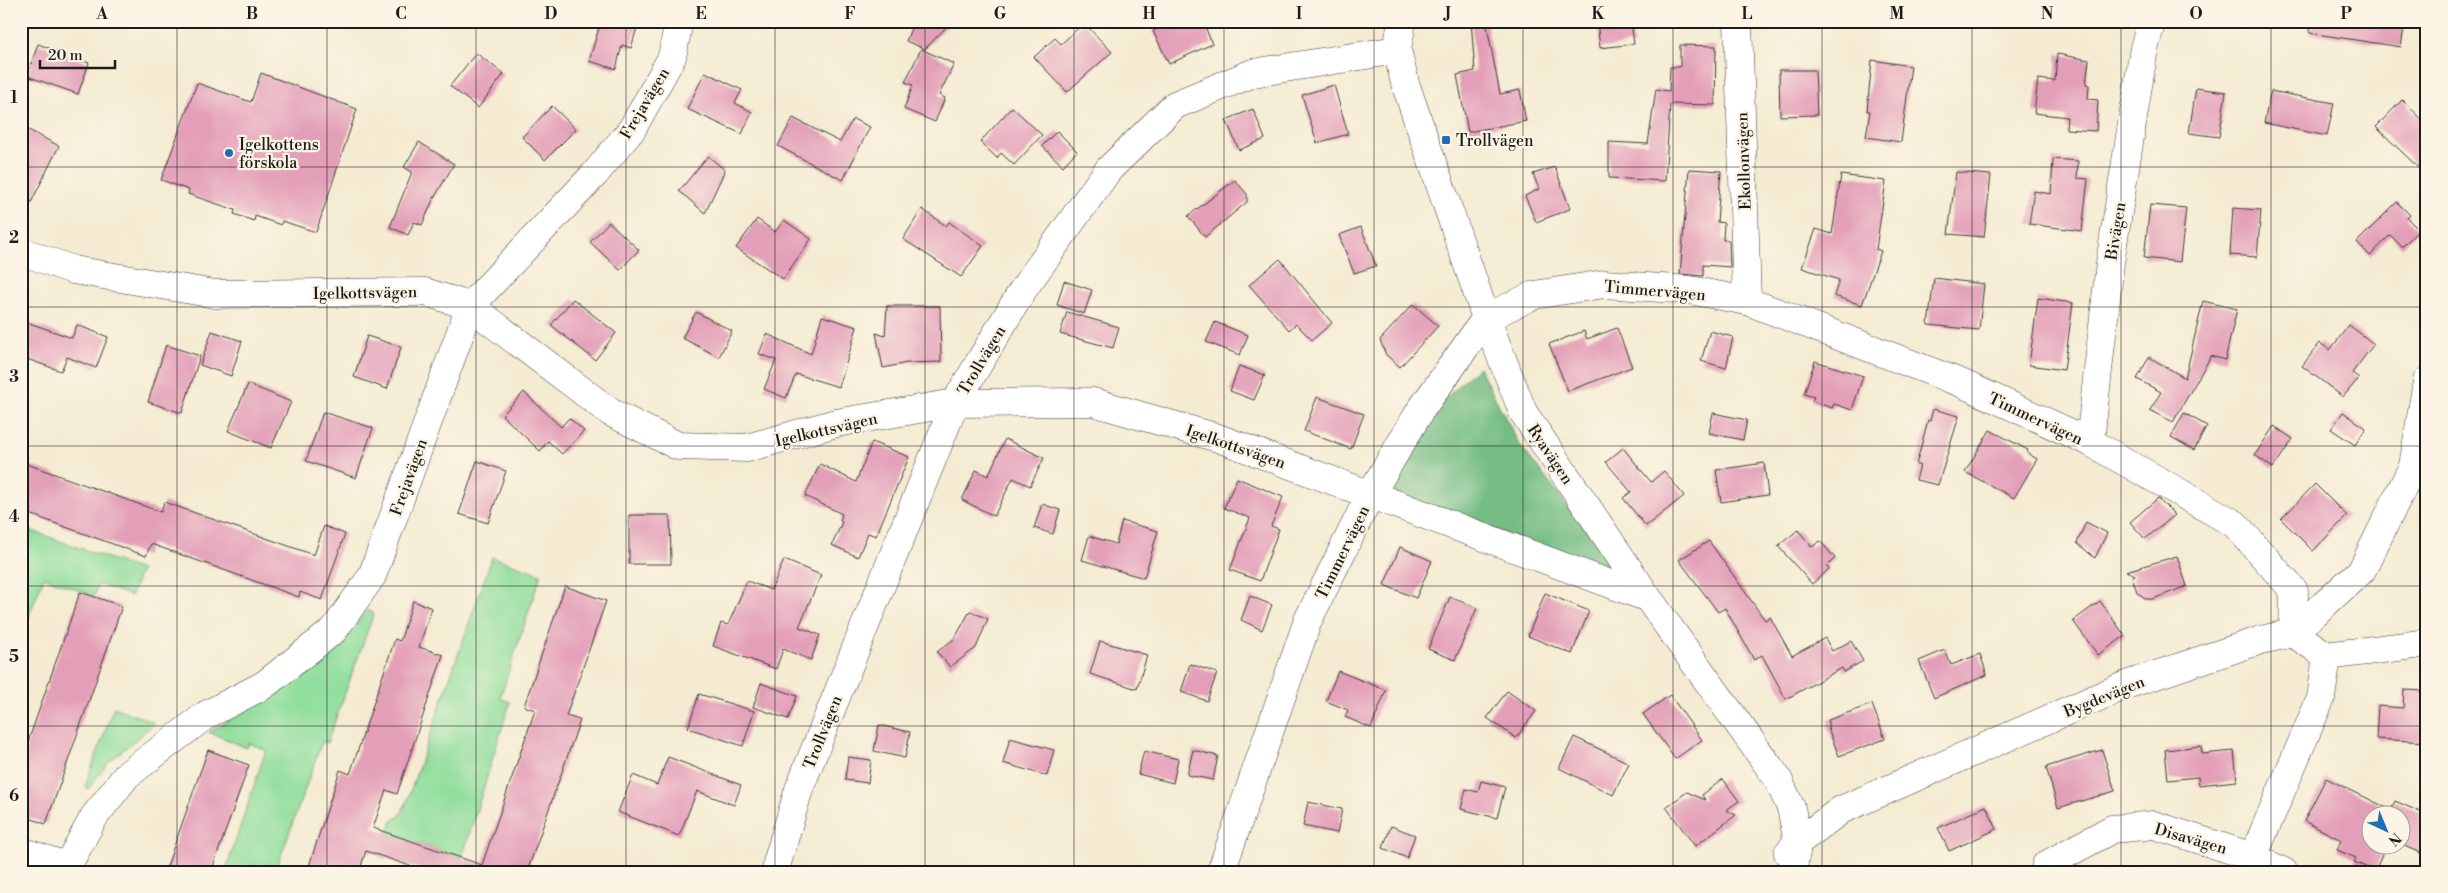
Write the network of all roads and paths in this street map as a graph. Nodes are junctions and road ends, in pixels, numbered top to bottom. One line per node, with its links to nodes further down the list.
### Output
1 (679, 21): 8 (street, Frejavägen)
2 (1402, 21): 5 (street, Ryavägen)
3 (1738, 21): 7 (street, Ekollonvägen)
4 (2152, 21): 12 (street, Bivägen)
5 (1397, 50): 9 (street, Ryavägen); 11 (street, Trollvägen)
6 (21, 251): 8 (street, Igelkottsvägen)
7 (1748, 301): 9 (street, Timmervägen); 12 (street, Timmervägen)
8 (470, 306): 11 (street, Igelkottsvägen); 22 (street, Frejavägen)
9 (1486, 318): 13 (street, Timmervägen); 14 (street, Ryavägen)
10 (2427, 381): 15 (street)
11 (955, 403): 13 (street, Igelkottsvägen); 23 (street, Trollvägen)
12 (2090, 442): 15 (street, Timmervägen)
13 (1370, 494): 14 (street, Igelkottsvägen); 24 (street, Timmervägen)
14 (1648, 598): 18 (street, Ryavägen)
15 (2293, 634): 17 (street); 18 (street, Bygdevägen)
16 (2427, 645): 17 (street)
17 (2327, 656): 20 (street)
18 (1798, 842): 25 (street, Bygdevägen); 26 (street)
19 (21, 851): 22 (street)
20 (2254, 857): 21 (street, Disavägen); 27 (street, Disavägen)
21 (2046, 865)
22 (65, 869)
23 (777, 872)
24 (1222, 872)
25 (1773, 872)
26 (1792, 872)
27 (2284, 872)

